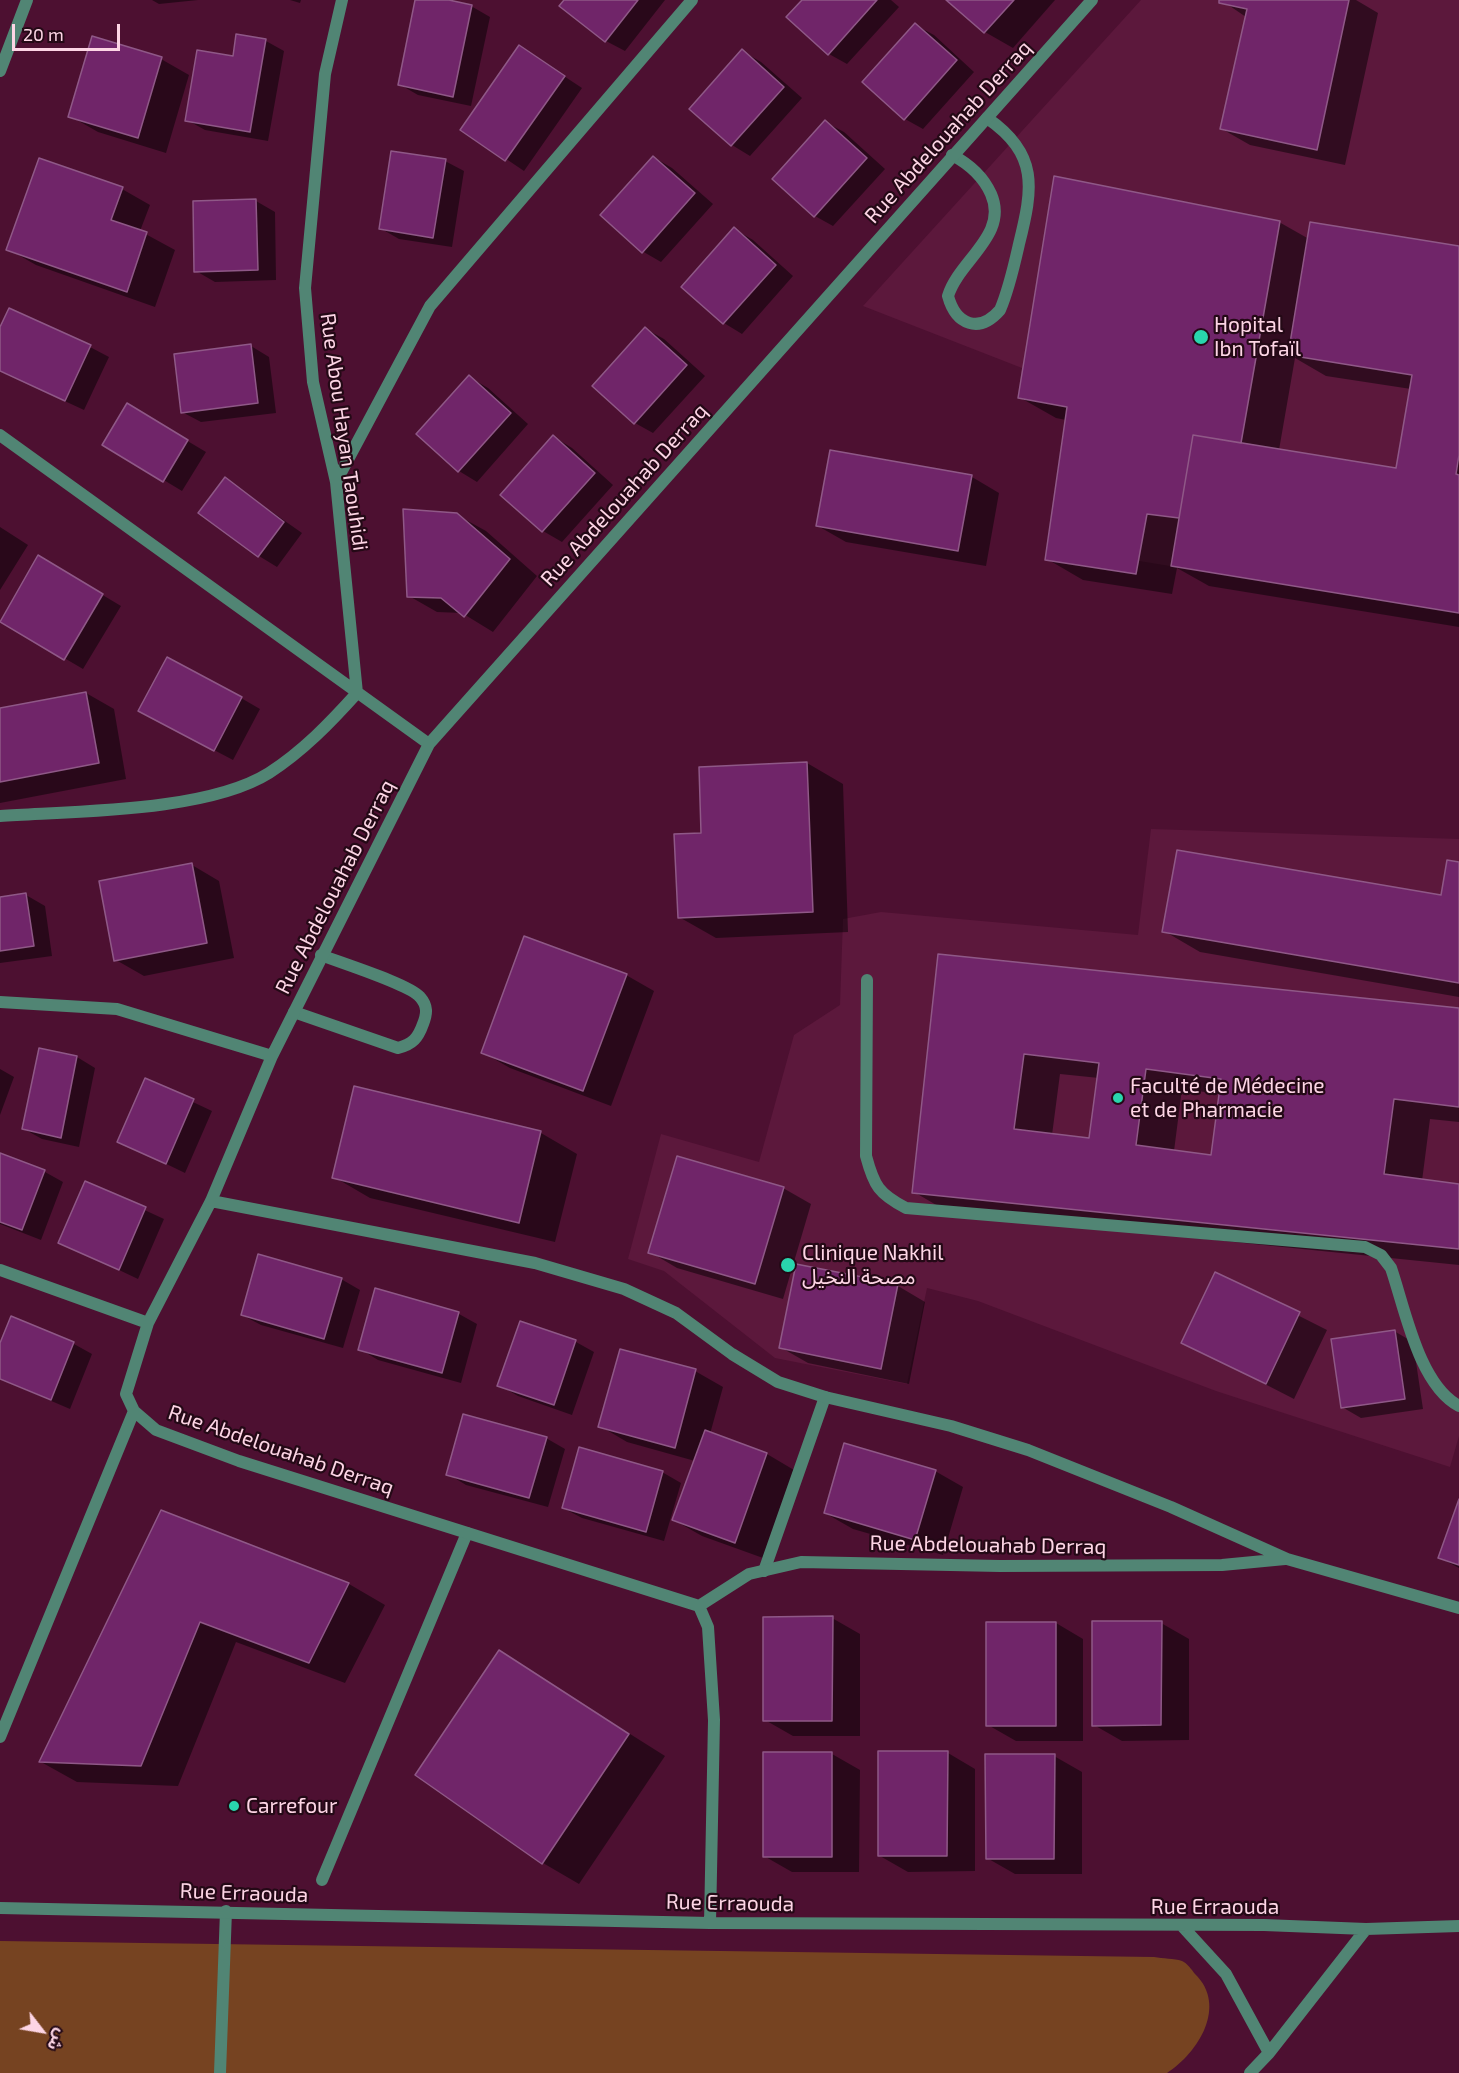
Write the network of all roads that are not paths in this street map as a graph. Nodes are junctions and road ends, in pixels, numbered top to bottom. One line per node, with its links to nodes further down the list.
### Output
1 (27, 0): 5 (street)
2 (342, 0): 9 (street, Rue Abou Hayan Taouhidi)
3 (692, 0): 9 (street)
4 (1092, 0): 6 (street, Rue Abdelouahab Derraq)
5 (0, 71)
6 (987, 118): 7 (street, Rue Abdelouahab Derraq); 7 (street)
7 (952, 155): 11 (street, Rue Abdelouahab Derraq)
8 (0, 435): 10 (street)
9 (336, 482): 10 (street, Rue Abou Hayan Taouhidi)
10 (357, 693): 11 (street); 12 (street)
11 (429, 744): 13 (street, Rue Abdelouahab Derraq)
12 (0, 816)
13 (321, 955): 16 (street, Rue Abdelouahab Derraq); 16 (street)
14 (867, 980): 22 (street)
15 (0, 1002): 17 (street)
16 (294, 1012): 17 (street, Rue Abdelouahab Derraq)
17 (272, 1056): 18 (street, Rue Abdelouahab Derraq)
18 (211, 1201): 20 (street, Rue Abdelouahab Derraq); 21 (street)
19 (0, 1270): 20 (street)
20 (148, 1323): 23 (street, Rue Abdelouahab Derraq)
21 (825, 1397): 25 (street); 26 (street)
22 (1459, 1406)
23 (134, 1411): 24 (street, Rue Abdelouahab Derraq); 29 (street)
24 (467, 1533): 27 (street, Rue Abdelouahab Derraq); 30 (street)
25 (1287, 1559): 26 (street, Rue Abdelouahab Derraq); 28 (street)
26 (764, 1571): 27 (street, Rue Abdelouahab Derraq)
27 (699, 1606): 33 (street)
28 (1459, 1608)
29 (0, 1737)
30 (321, 1880)
31 (0, 1908): 32 (street, Rue Erraouda)
32 (226, 1911): 33 (street, Rue Erraouda); 38 (street)
33 (710, 1923): 35 (street, Rue Erraouda)
34 (1459, 1926): 36 (street, Rue Erraouda)
35 (1182, 1927): 36 (street, Rue Erraouda); 37 (street)
36 (1366, 1929): 37 (street)
37 (1269, 2053): 39 (street)
38 (220, 2073)
39 (1250, 2073)

